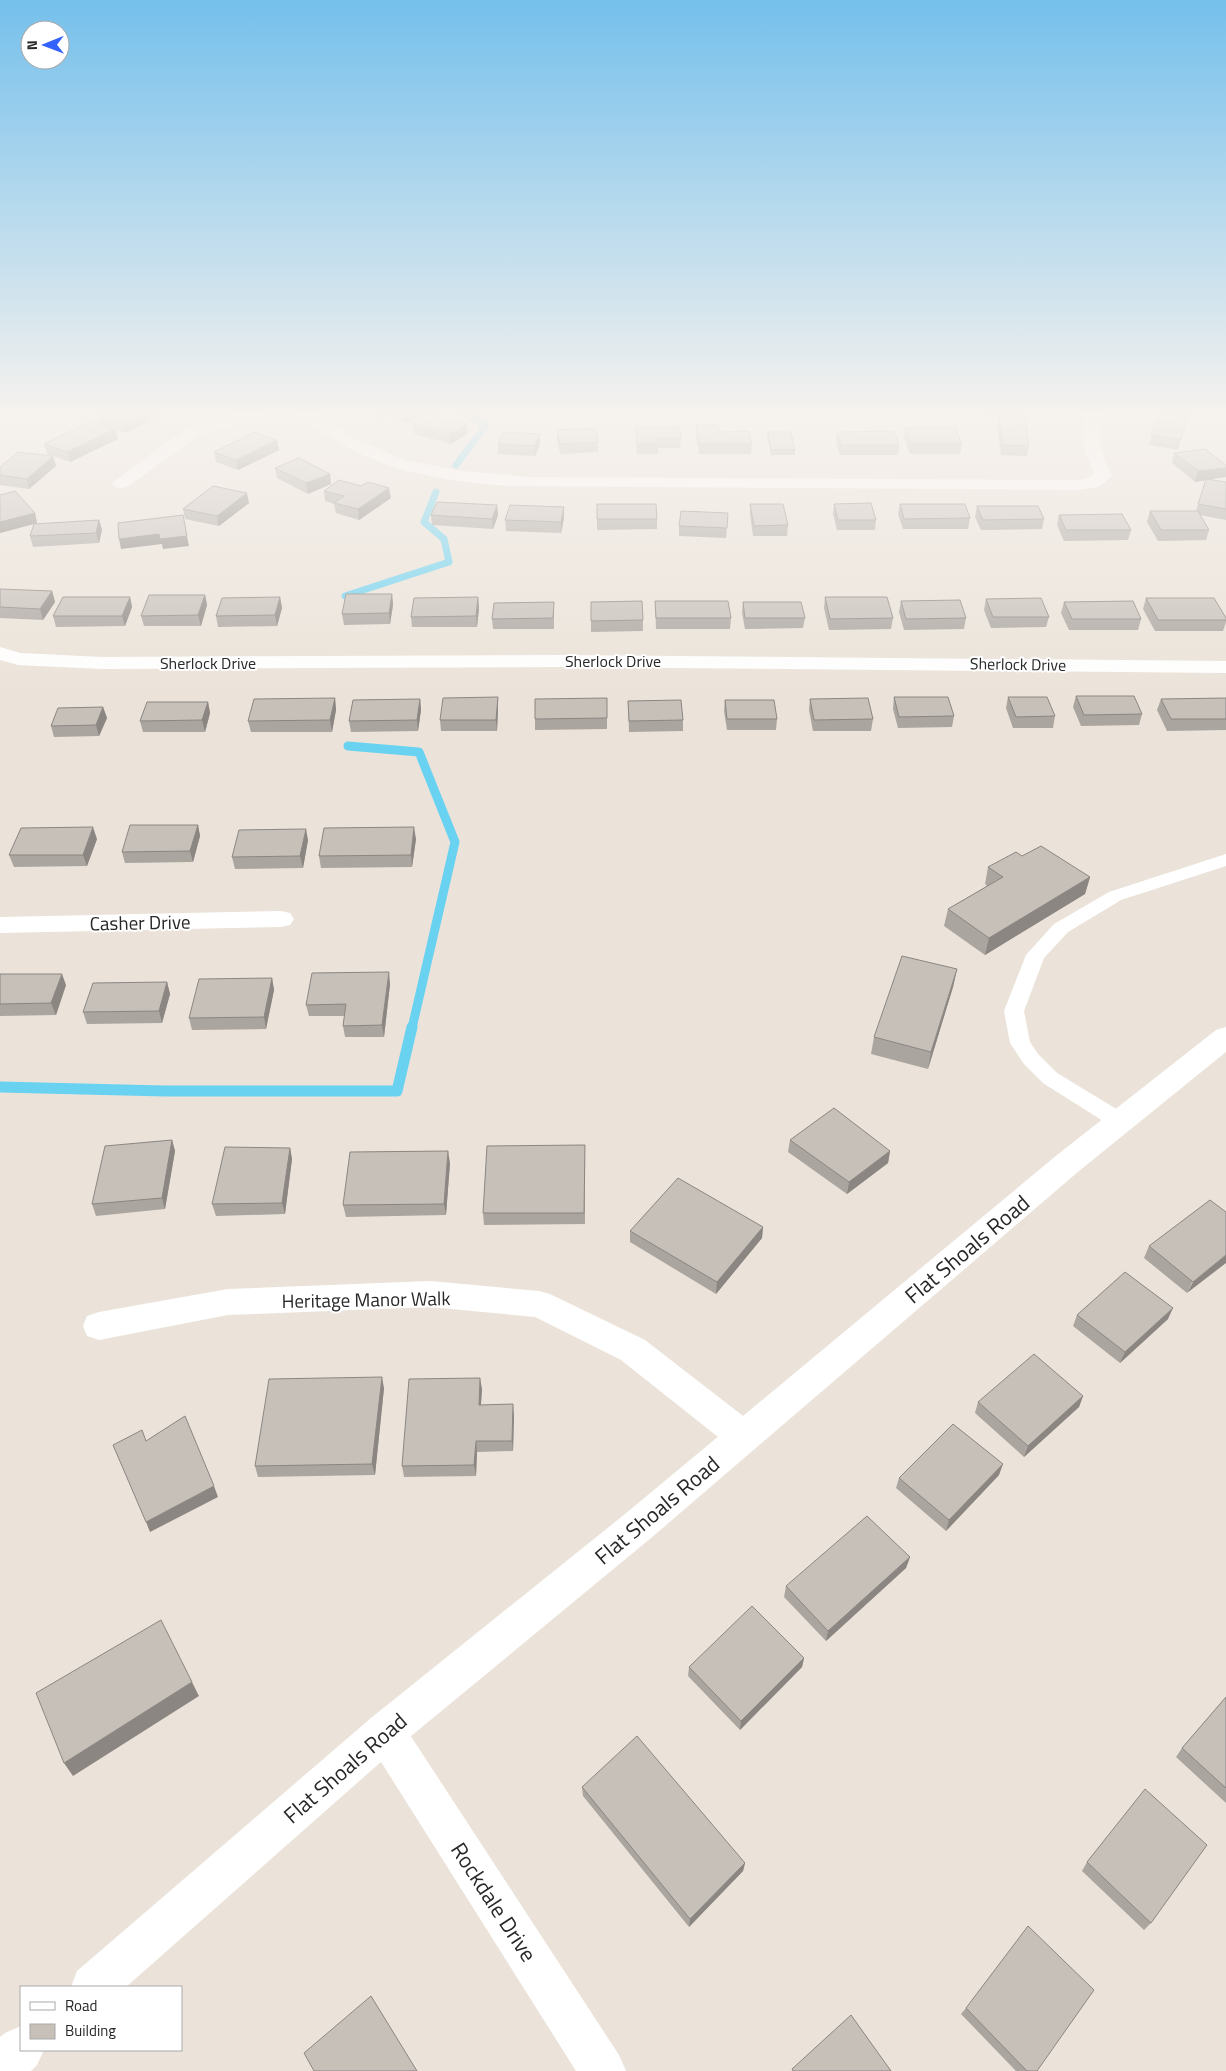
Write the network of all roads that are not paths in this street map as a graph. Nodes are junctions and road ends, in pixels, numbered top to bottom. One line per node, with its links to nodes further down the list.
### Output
1 (0, 653): 2 (street, Sherlock Drive)
2 (1226, 667)
3 (1226, 860): 7 (lane)
4 (280, 919): 5 (street, Casher Drive)
5 (0, 925)
6 (1225, 1038): 7 (street, Flat Shoals Road)
7 (1121, 1122): 9 (street, Flat Shoals Road)
8 (99, 1326): 9 (street, Heritage Manor Walk)
9 (744, 1437): 10 (street, Flat Shoals Road)
10 (385, 1732): 11 (street, Flat Shoals Road); 14 (street, Rockdale Drive)
11 (93, 1986)
12 (20, 2050): 13 (street)
13 (0, 2068)
14 (603, 2071)

